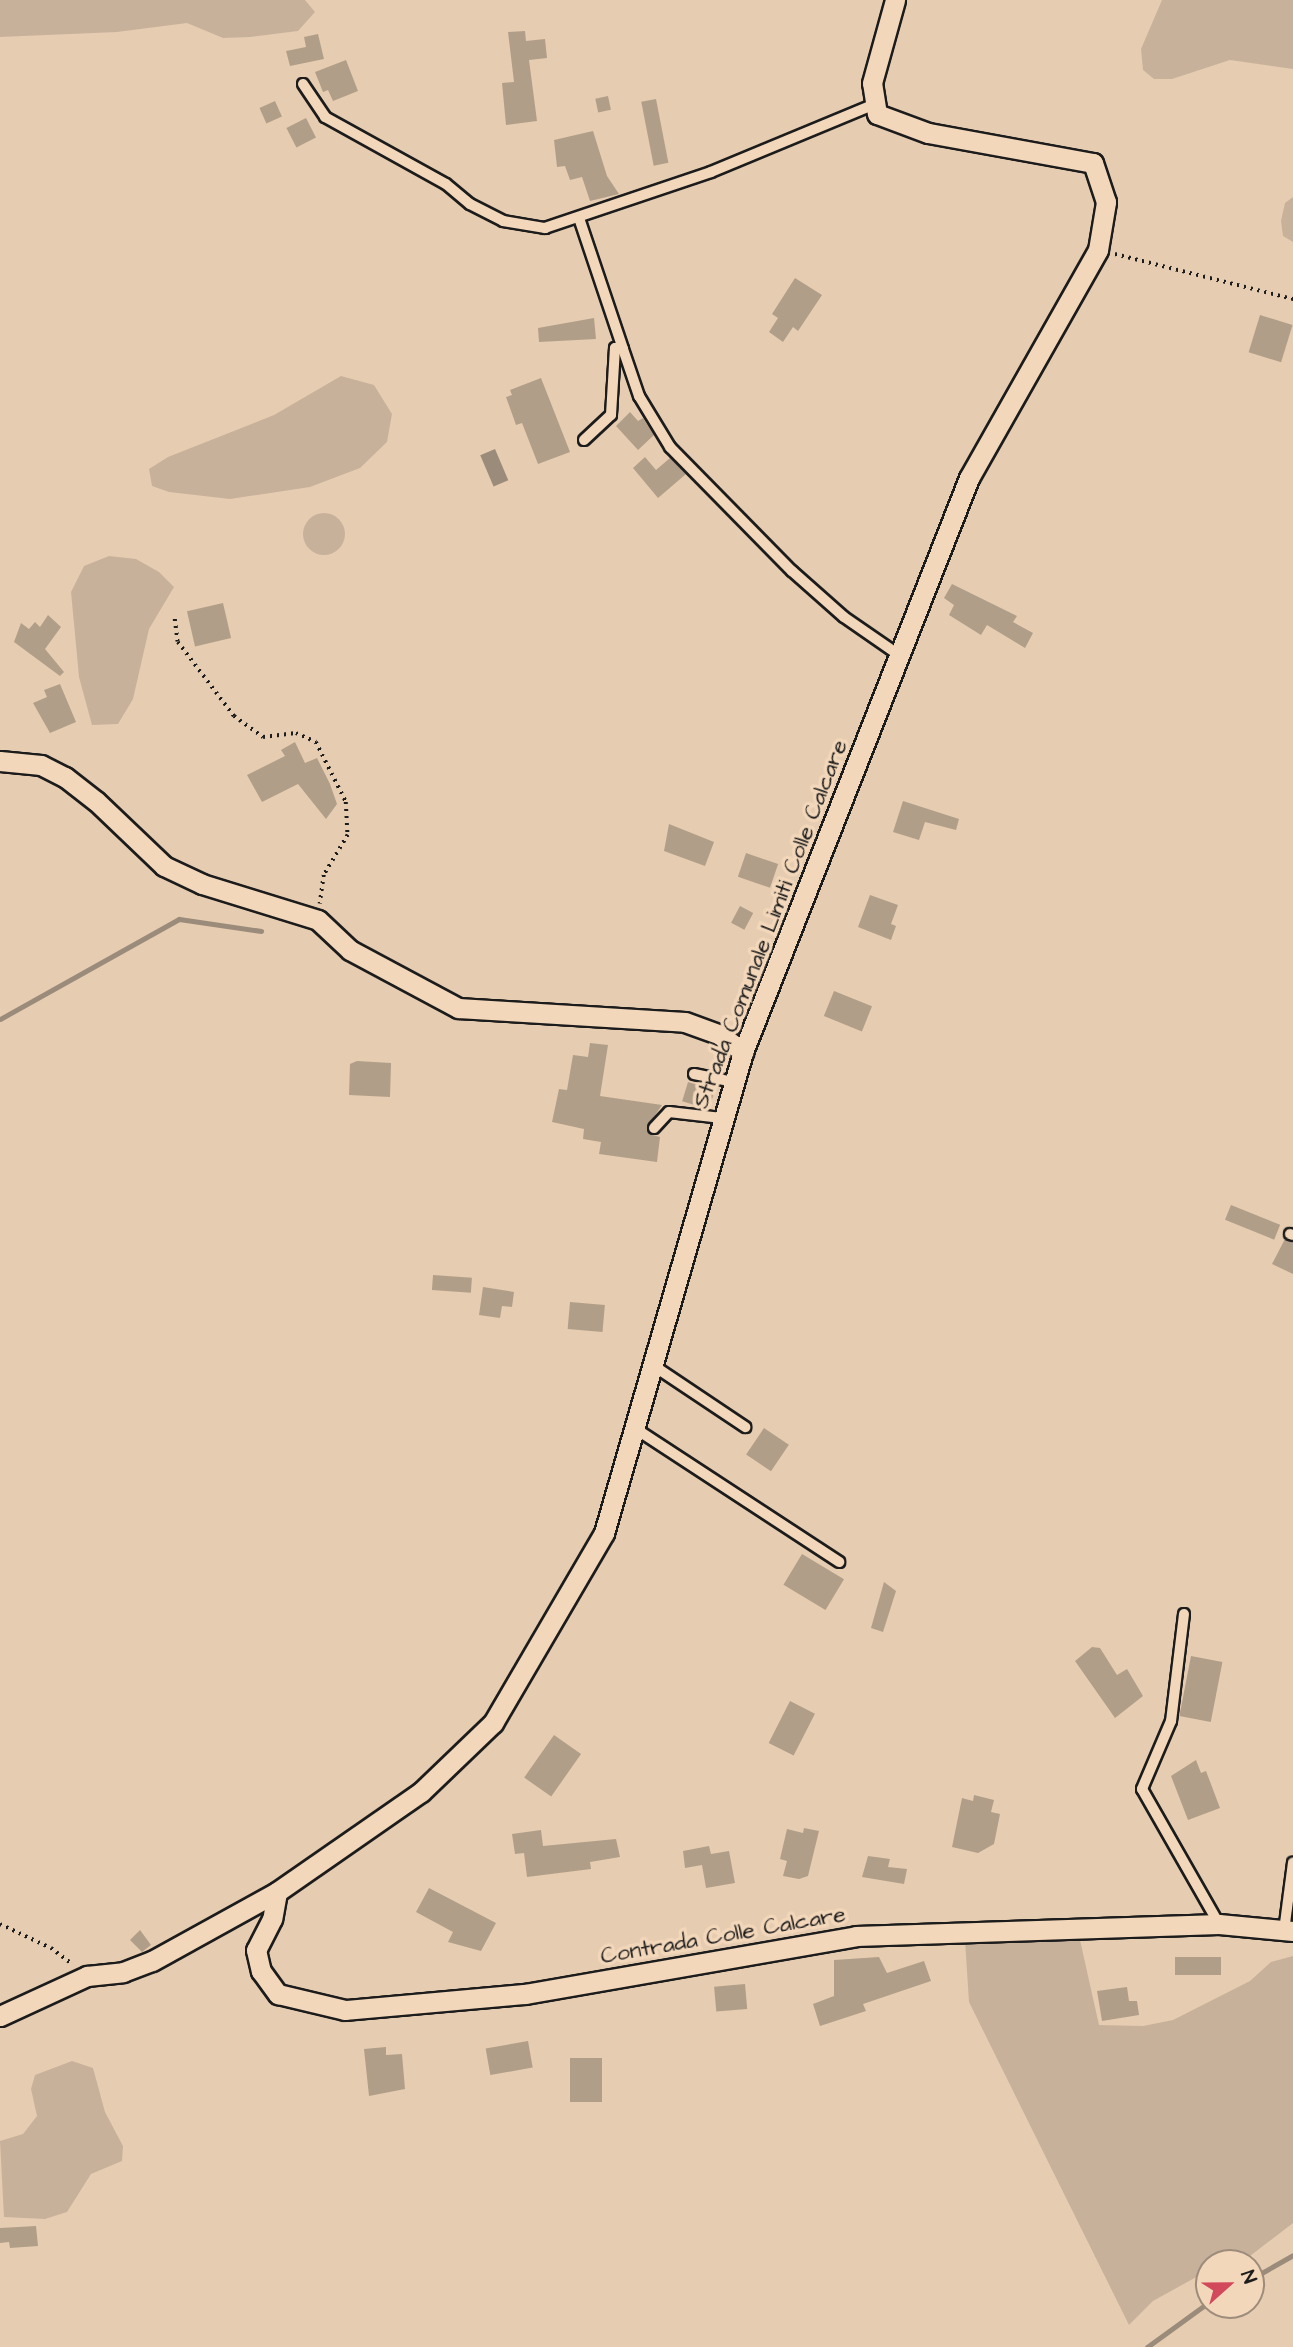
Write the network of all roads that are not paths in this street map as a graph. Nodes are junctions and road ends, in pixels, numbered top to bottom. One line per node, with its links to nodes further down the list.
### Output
1 (895, 0): 3 (street)
2 (303, 84): 4 (lane)
3 (875, 104): 4 (lane); 7 (street, Strada Comunale Limiti Colle Calcare)
4 (579, 218): 5 (lane)
5 (623, 349): 6 (lane); 7 (lane)
6 (584, 440)
7 (899, 654): 9 (street, Strada Comunale Limiti Colle Calcare)
8 (0, 761): 9 (street)
9 (743, 1052): 11 (street, Strada Comunale Limiti Colle Calcare)
10 (694, 1074): 11 (lane)
11 (734, 1082): 12 (street, Strada Comunale Limiti Colle Calcare)
12 (722, 1118): 13 (lane); 14 (street, Strada Comunale Limiti Colle Calcare)
13 (654, 1128)
14 (654, 1367): 15 (lane); 16 (street, Strada Comunale Limiti Colle Calcare)
15 (746, 1426)
16 (636, 1429): 17 (lane); 20 (street, Strada Comunale Limiti Colle Calcare)
17 (839, 1562)
18 (1184, 1614): 21 (lane)
19 (1293, 1863): 22 (lane)
20 (277, 1892): 21 (street, Contrada Colle Calcare); 23 (street, Strada Comunale Limiti Colle Calcare)
21 (1219, 1924): 22 (street, Contrada Colle Calcare)
22 (1288, 1931)
23 (0, 2017)

